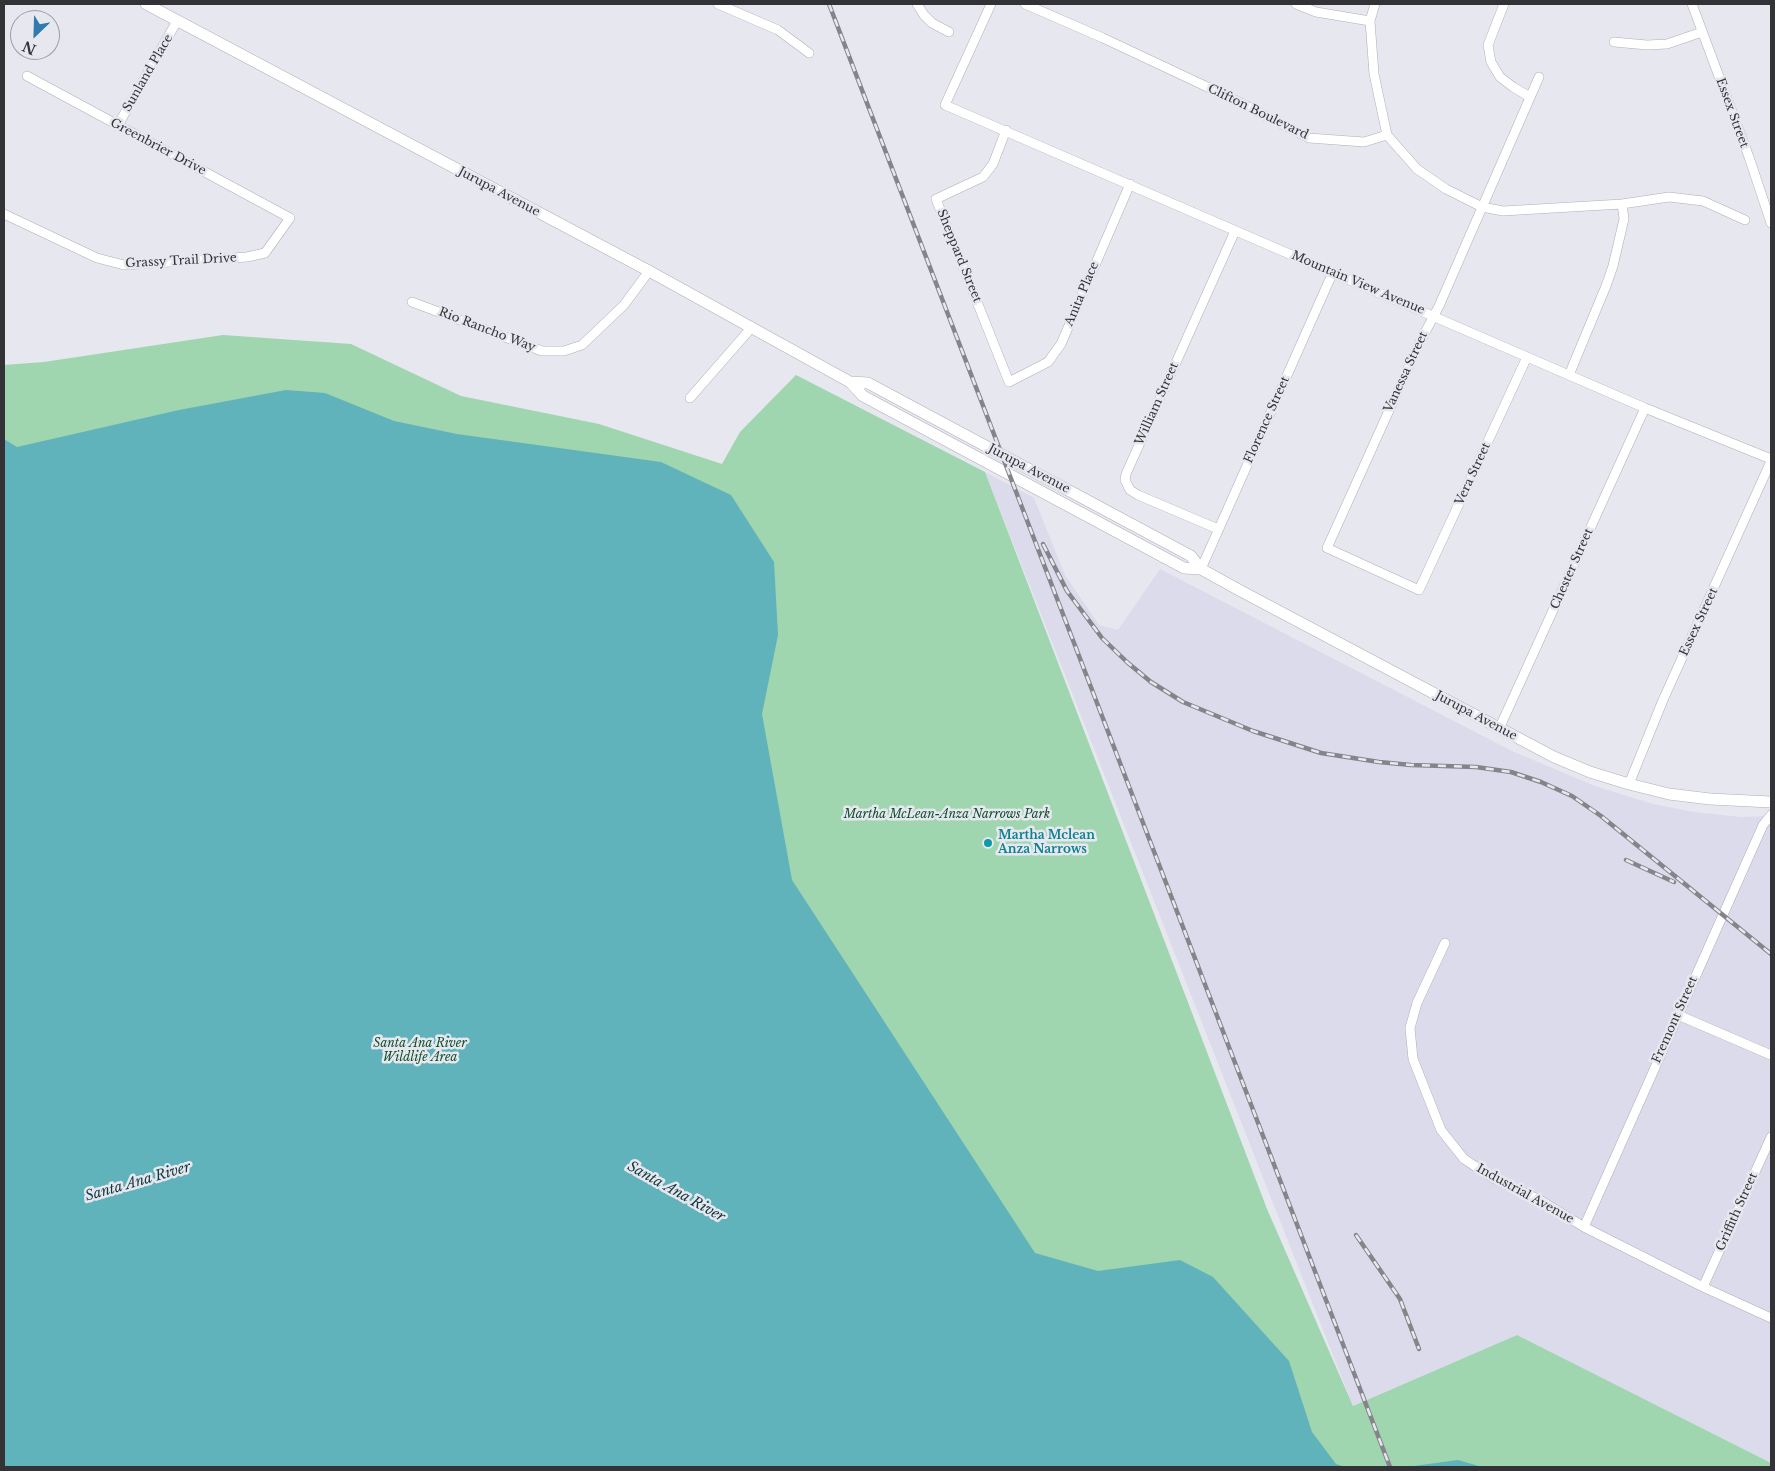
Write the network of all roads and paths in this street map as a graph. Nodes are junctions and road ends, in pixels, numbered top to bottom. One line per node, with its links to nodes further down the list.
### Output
1 (146, 4): 10 (main road, Jurupa Avenue)
2 (718, 4): 15 (street)
3 (917, 4): 12 (street)
4 (991, 4): 20 (street, Mountain View Avenue)
5 (1026, 4): 21 (street, Clifton Boulevard)
6 (1296, 4): 11 (street)
7 (1375, 4): 11 (street)
8 (1504, 4): 18 (street)
9 (1692, 4): 13 (street, Essex Street)
10 (177, 21): 19 (street, Sunland Place); 30 (main road, Jurupa Avenue)
11 (1370, 21): 21 (street)
12 (949, 32)
13 (1702, 32): 14 (street); 28 (street, Essex Street)
14 (1614, 42)
15 (809, 53)
16 (27, 76): 19 (street, Greenbrier Drive)
17 (1540, 77): 18 (street, Vanessa Street)
18 (1530, 98): 24 (street, Vanessa Street)
19 (118, 125): 26 (street, Greenbrier Drive)
20 (1006, 130): 22 (street, Mountain View Avenue); 37 (street, Sheppard Street)
21 (1387, 135): 24 (street)
22 (1130, 184): 29 (street, Mountain View Avenue); 37 (street, Anita Place)
23 (1622, 204): 24 (street); 27 (street); 36 (street)
24 (1482, 207): 33 (street, Vanessa Street)
25 (4, 214): 26 (street, Grassy Trail Drive)
26 (290, 218)
27 (1746, 220)
28 (1771, 224)
29 (1235, 231): 31 (street, Mountain View Avenue); 41 (street, William Street)
30 (649, 271): 32 (street, Rio Rancho Way); 34 (main road, Jurupa Avenue)
31 (1333, 272): 33 (street, Mountain View Avenue); 41 (street, Florence Street)
32 (412, 302)
33 (1433, 316): 35 (street, Mountain View Avenue); 43 (street, Vanessa Street)
34 (752, 327): 38 (street); 42 (main road, Jurupa Avenue)
35 (1527, 357): 36 (street, Mountain View Avenue); 43 (street, Vera Street)
36 (1568, 375): 39 (street, Mountain View Avenue)
37 (1009, 382)
38 (690, 398)
39 (1645, 408): 40 (street, Mountain View Avenue); 44 (street, Chester Street)
40 (1771, 460): 45 (street, Essex Street)
41 (1218, 529): 42 (street, Florence Street)
42 (1200, 569): 44 (main road, Jurupa Avenue)
43 (1419, 590)
44 (1499, 729): 45 (main road, Jurupa Avenue)
45 (1629, 784): 46 (main road, Jurupa Avenue)
46 (1771, 802)
47 (1771, 815): 49 (street, Fremont Street)
48 (1445, 943): 52 (street, Industrial Avenue)
49 (1678, 1015): 50 (street); 52 (street, Fremont Street)
50 (1771, 1055)
51 (1771, 1137): 53 (street, Griffith Street)
52 (1584, 1228): 53 (street, Industrial Avenue)
53 (1703, 1287): 54 (street, Industrial Avenue)
54 (1771, 1318)

